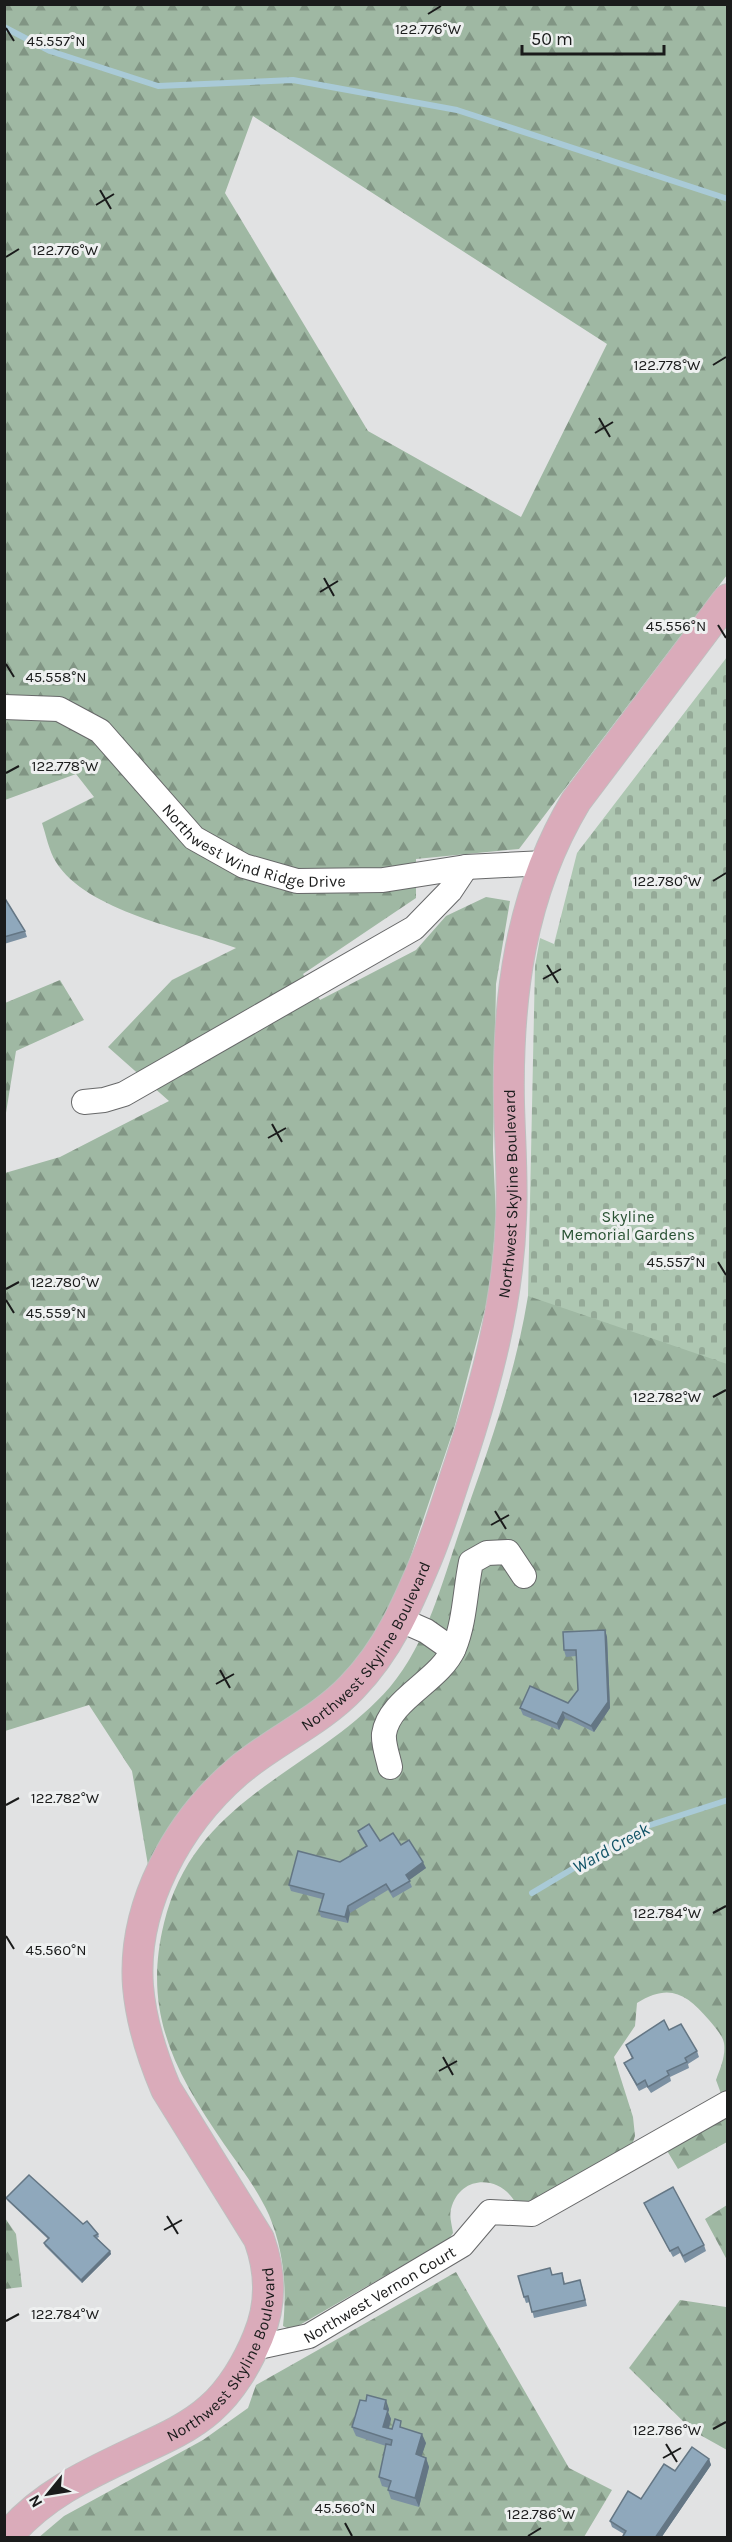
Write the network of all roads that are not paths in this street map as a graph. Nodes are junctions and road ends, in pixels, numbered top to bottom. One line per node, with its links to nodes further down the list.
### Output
1 (728, 599): 3 (main road, Northwest Skyline Boulevard)
2 (4, 707): 4 (street, Northwest Wind Ridge Drive)
3 (545, 863): 4 (street, Northwest Wind Ridge Drive); 7 (main road, Northwest Skyline Boulevard)
4 (466, 867): 5 (street)
5 (84, 1101)
6 (525, 1576): 8 (street)
7 (401, 1620): 8 (street); 11 (main road, Northwest Skyline Boulevard)
8 (453, 1650): 9 (street)
9 (390, 1767)
10 (728, 2103): 11 (street, Northwest Vernon Court)
11 (254, 2348): 12 (main road, Northwest Skyline Boulevard)
12 (6, 2538)

